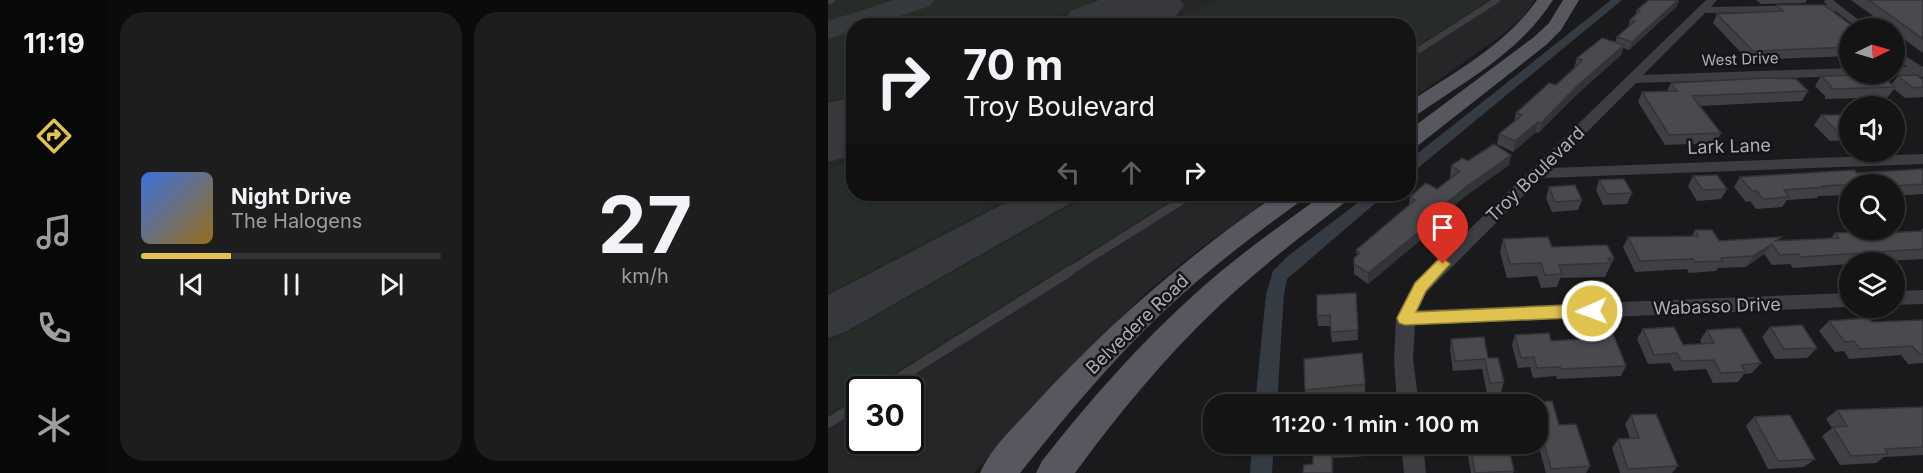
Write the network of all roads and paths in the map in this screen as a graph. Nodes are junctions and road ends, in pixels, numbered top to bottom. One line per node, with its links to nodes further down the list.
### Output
1 (1497, 0): 8 (lane)
2 (1545, 0): 14 (main road)
3 (1571, 0): 16 (main road)
4 (1826, 0): 6 (street)
5 (1707, 5): 6 (street); 13 (street, Troy Boulevard)
6 (1837, 8): 7 (street)
7 (1850, 18)
8 (1416, 52)
9 (1905, 60): 12 (street)
10 (1905, 71): 12 (street)
11 (1839, 72): 13 (street, West Drive)
12 (1922, 72)
13 (1632, 79): 19 (street, Troy Boulevard)
14 (1416, 106)
15 (1416, 121): 16 (main road)
16 (1428, 127): 17 (main road)
17 (1416, 136)
18 (1923, 159): 19 (street, Lark Lane)
19 (1536, 173): 26 (street, Troy Boulevard)
20 (1181, 201): 27 (lane)
21 (1284, 201): 32 (main road, Belvedere Road)
22 (1331, 201): 33 (main road, Belvedere Road)
23 (1923, 297): 24 (street)
24 (1905, 298)
25 (1839, 300): 26 (street, Wabasso Drive)
26 (1405, 318): 28 (street, Troy Boulevard)
27 (902, 376)
28 (1407, 394)
29 (846, 412): 30 (lane)
30 (828, 423)
31 (1413, 454): 34 (street)
32 (998, 473)
33 (1054, 473)
34 (1415, 473)

